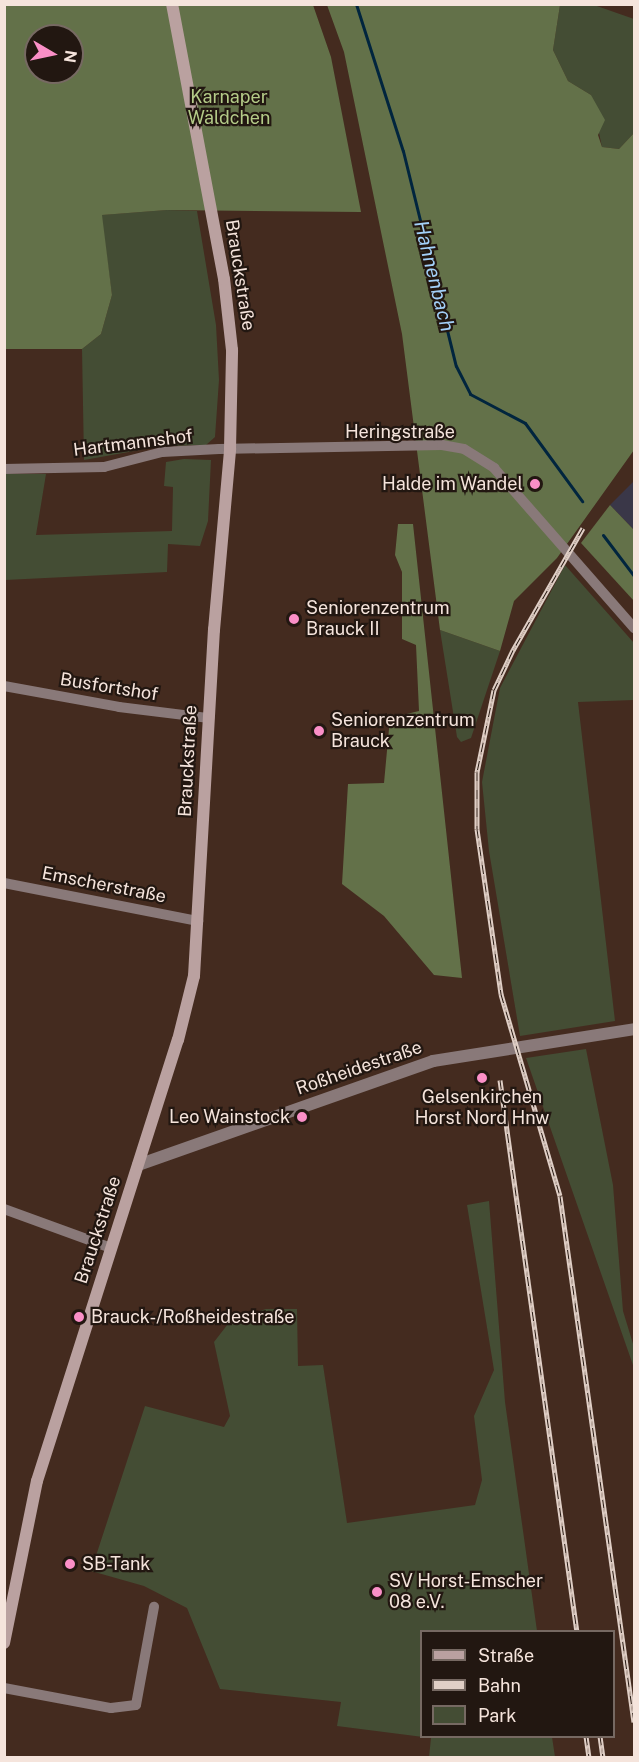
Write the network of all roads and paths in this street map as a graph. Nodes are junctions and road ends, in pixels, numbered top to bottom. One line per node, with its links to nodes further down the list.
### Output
1 (172, 4): 2 (main road, Brauckstraße)
2 (230, 449): 3 (street, Hartmannshof); 4 (street, Heringstraße); 6 (main road, Brauckstraße)
3 (4, 469)
4 (634, 628)
5 (4, 686): 6 (street, Busfortshof)
6 (209, 718): 8 (main road, Brauckstraße)
7 (4, 883): 8 (street, Emscherstraße)
8 (198, 921): 10 (main road, Brauckstraße)
9 (634, 1029): 10 (street, Roßheidestraße)
10 (138, 1165): 12 (main road, Brauckstraße)
11 (4, 1209): 12 (street)
12 (111, 1248): 14 (main road, Brauckstraße)
13 (154, 1607): 15 (street)
14 (5, 1635)
15 (4, 1688)

